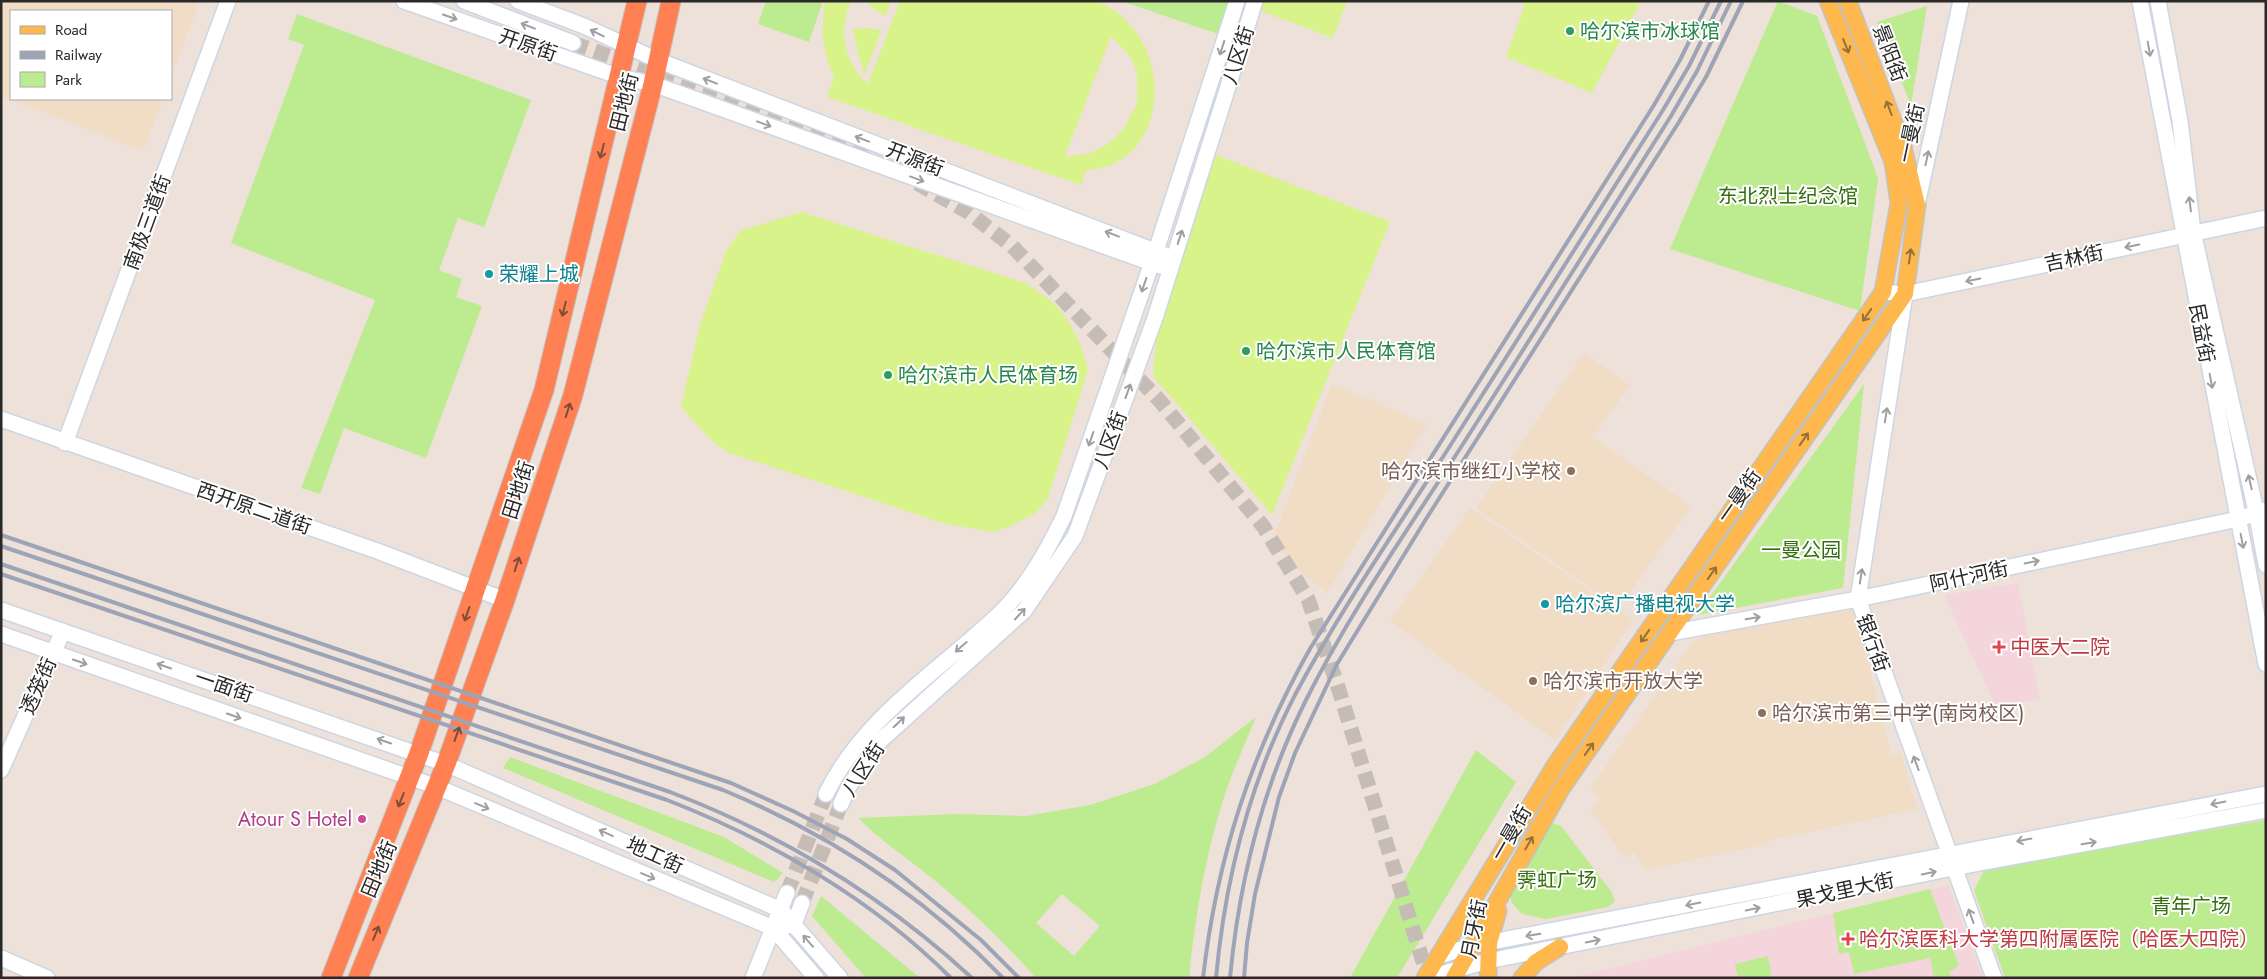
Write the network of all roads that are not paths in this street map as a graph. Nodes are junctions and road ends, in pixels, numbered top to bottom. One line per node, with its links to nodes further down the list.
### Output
1 (228, 1): 28 (main road, 南极三道街)
2 (404, 1): 17 (main road, 开原街, one-way to 17)
3 (464, 1): 14 (main road, 开原街, one-way to 3)
4 (518, 1): 15 (main road, 开原街, one-way to 4)
5 (637, 1): 15 (highway, 田地街)
6 (671, 1): 16 (highway, 田地街)
7 (1237, 1): 23 (main road, 八区街, one-way to 23)
8 (1255, 1): 24 (main road, 八区街, one-way to 8)
9 (1828, 1): 19 (main road, 景阳街, one-way to 19)
10 (1848, 1): 20 (main road, 景阳街, one-way to 10)
11 (1961, 1): 20 (main road, 一曼街, one-way to 11)
12 (2140, 1): 22 (main road, 民益街, one-way to 22)
13 (2158, 1): 22 (main road, 民益街, one-way to 13)
14 (573, 43)
15 (626, 47): 16 (main road, 开原街); 17 (highway, 田地街)
16 (657, 60): 18 (highway, 田地街); 23 (main road, 开源街, one-way to 16)
17 (620, 77): 18 (main road, 开原街); 32 (highway, 田地街, one-way to 32)
18 (653, 84): 23 (main road, 开源街, one-way to 23); 34 (highway, 田地街, one-way to 18)
19 (1893, 162): 25 (main road, 一曼街)
20 (1917, 205): 26 (main road, 一曼街, one-way to 20)
21 (2266, 218): 22 (main road, 吉林街)
22 (2188, 233): 26 (main road, 吉林街, one-way to 26); 29 (main road, 民益街, one-way to 22); 30 (main road, 民益街, one-way to 30)
23 (1154, 257): 24 (main road, 开源街); 46 (main road, 八区街, one-way to 46)
24 (1172, 264): 48 (main road, 八区街, one-way to 24)
25 (1883, 292): 26 (main road, 吉林街); 60 (main road, 一曼街, one-way to 60)
26 (1905, 294): 33 (main road, 银行街, one-way to 26); 37 (main road, 一曼街, one-way to 26)
27 (1, 419): 28 (main road, 西开原二道街)
28 (65, 443): 32 (main road, 西开原二道街)
29 (2261, 511): 30 (main road, 阿什河街); 31 (main road, 民益街)
30 (2238, 519): 33 (main road, 阿什河街, one-way to 30); 40 (main road, 民益街, one-way to 40)
31 (2266, 565)
32 (476, 588): 34 (main road, 西开原二道街); 41 (highway, 田地街, one-way to 41)
33 (1858, 599): 37 (main road, 阿什河街, one-way to 33); 50 (main road, 银行街, one-way to 33)
34 (505, 600): 42 (highway, 田地街, one-way to 34)
35 (1, 610): 36 (main road, 一面街)
36 (63, 631): 39 (main road, 透笼街); 41 (main road, 一面街, one-way to 36)
37 (1670, 633): 51 (main road, 一曼街, one-way to 37)
38 (1, 634): 39 (main road, 一面街)
39 (53, 652): 43 (main road, 透笼街); 44 (main road, 一面街, one-way to 44)
40 (2266, 664)
41 (419, 753): 42 (main road, 一面街); 44 (highway, 田地街)
42 (446, 764): 45 (highway, 田地街); 54 (main road, 地工街, one-way to 42)
43 (1, 770)
44 (410, 778): 45 (main road, 一面街); 65 (highway, 田地街, one-way to 65)
45 (437, 787): 56 (main road, 地工街, one-way to 56); 66 (highway, 田地街, one-way to 45)
46 (826, 794)
47 (2266, 794): 50 (main road, 果戈里大街, one-way to 50)
48 (841, 804)
49 (2266, 810): 50 (main road, 果戈里大街, one-way to 49)
50 (1951, 861): 57 (main road, 果戈里大街, one-way to 57); 59 (main road, 果戈里大街, one-way to 50); 73 (main road, 银行街, one-way to 50)
51 (1504, 888): 57 (main road, 月牙街); 58 (main road, 一曼街)
52 (787, 893): 54 (main road)
53 (802, 903): 55 (main road)
54 (781, 910): 55 (main road, 地工街); 56 (main road)
55 (794, 924): 56 (main road); 69 (main road, 地工街, one-way to 55)
56 (773, 928): 67 (main road); 68 (main road, 地工街)
57 (1489, 943): 58 (main road, 果戈里大街); 62 (main road, 月牙街)
58 (1471, 946): 60 (main road, 果戈里大街); 63 (main road, 一曼街)
59 (1560, 947): 62 (main road, 果戈里大街); 72 (main road)
60 (1438, 956): 70 (main road, 一曼街)
61 (1, 958): 64 (main road)
62 (1488, 961): 63 (main road, 果戈里大街); 71 (main road, 月牙街)
63 (1457, 973): 70 (main road, 果戈里大街)
64 (47, 978)
65 (331, 978)
66 (358, 978)
67 (753, 978)
68 (816, 978)
69 (840, 978)
70 (1426, 978)
71 (1488, 978)
72 (1522, 978)
73 (1994, 978)

